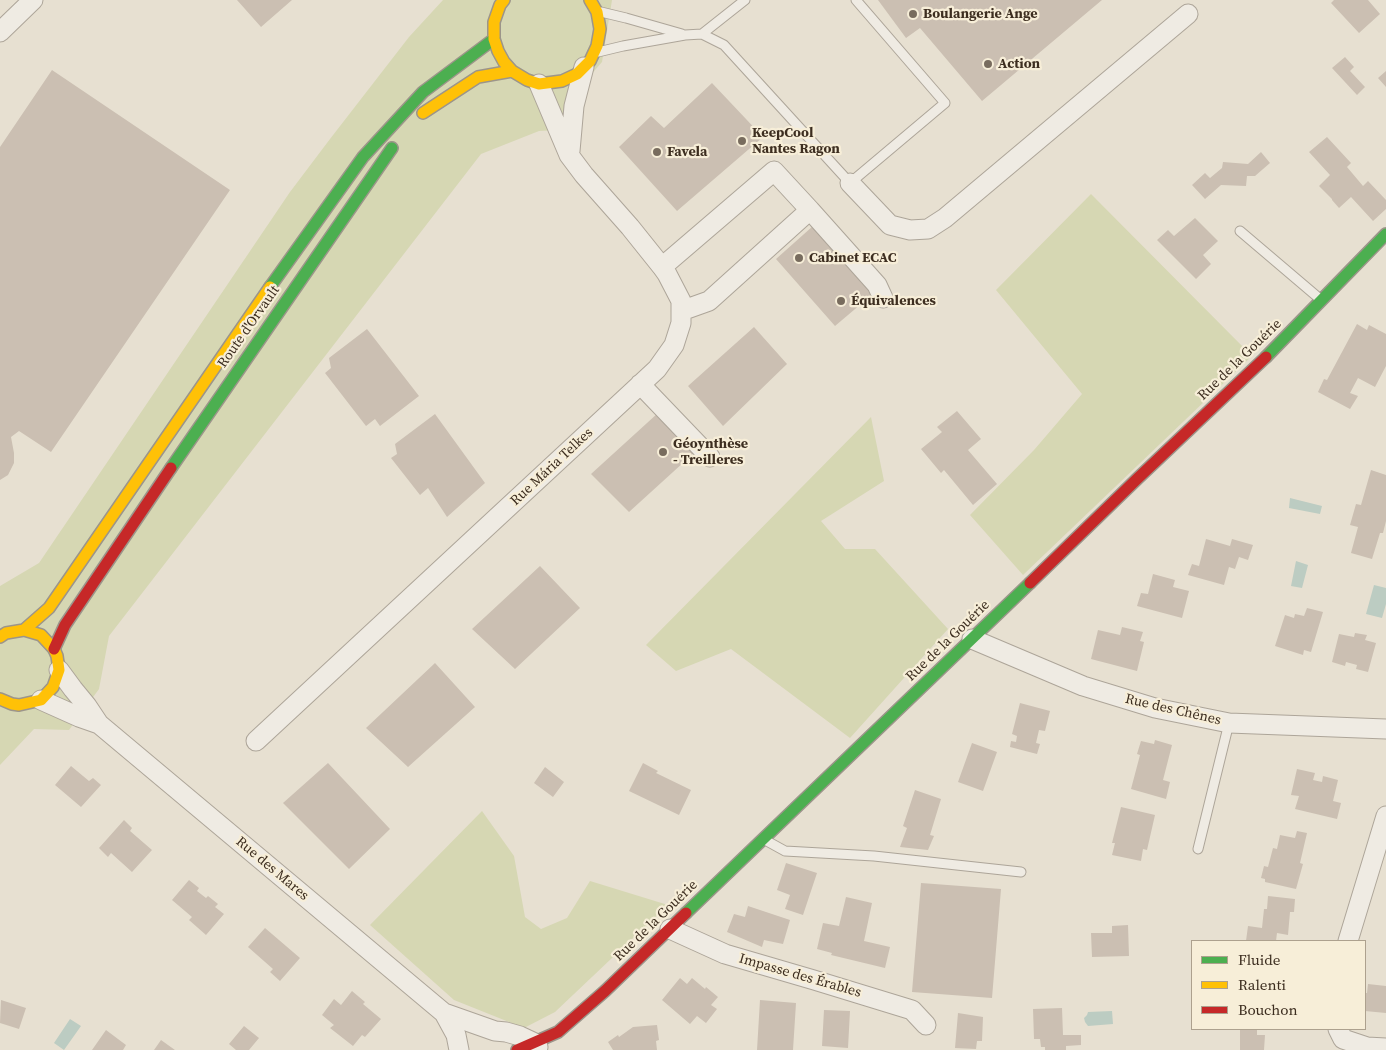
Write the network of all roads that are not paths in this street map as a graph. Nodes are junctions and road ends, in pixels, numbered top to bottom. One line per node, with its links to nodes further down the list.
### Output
1 (33, 0): 8 (street)
2 (504, 0): 11 (street)
3 (590, 0): 6 (street)
4 (745, 0): 9 (lane)
5 (856, 0): 18 (lane)
6 (597, 12): 10 (lane); 12 (street)
7 (1188, 14): 18 (street)
8 (0, 32)
9 (702, 34): 10 (lane); 18 (lane)
10 (685, 35): 12 (lane)
11 (494, 39): 13 (street); 28 (street)
12 (589, 60): 14 (street); 17 (street)
13 (512, 71): 14 (street); 15 (street)
14 (539, 84): 17 (street, Rue Mária Telkes)
15 (414, 123)
16 (397, 143): 31 (street, Route d'Orvault)
17 (570, 155): 22 (street, Rue Mária Telkes)
18 (850, 184)
19 (810, 210): 22 (street); 23 (street); 25 (street)
20 (1240, 231): 24 (lane)
21 (1386, 235): 24 (street, Rue de la Gouérie)
22 (662, 267): 25 (street, Rue Mária Telkes)
23 (883, 298)
24 (1322, 300): 30 (street, Rue de la Gouérie)
25 (681, 311): 26 (street, Rue Mária Telkes)
26 (640, 384): 27 (street); 40 (street, Rue Mária Telkes)
27 (710, 457)
28 (24, 630): 29 (street); 31 (street)
29 (2, 634)
30 (972, 639): 37 (street, Rue des Chênes); 42 (street, Rue de la Gouérie)
31 (54, 648): 32 (street)
32 (59, 670): 34 (street); 38 (street, Rue des Mares)
33 (0, 699): 35 (street)
34 (41, 700): 35 (street); 38 (street, Rue des Mares)
35 (19, 705): 36 (street)
36 (7, 716)
37 (1229, 723): 39 (street, Rue des Chênes); 43 (lane)
38 (99, 724): 47 (street, Rue des Mares)
39 (1386, 729)
40 (256, 741)
41 (1386, 816): 46 (street)
42 (762, 839): 44 (lane); 45 (street, Rue de la Gouérie)
43 (1198, 849)
44 (1021, 872)
45 (670, 929): 48 (street, Impasse des Érables); 50 (street, Rue de la Gouérie)
46 (1348, 940)
47 (444, 1013): 50 (street, Rue des Mares); 52 (street, Rue des Mares)
48 (926, 1025)
49 (1338, 1030): 51 (street)
50 (538, 1047): 53 (street, Rue de la Gouérie)
51 (1386, 1048)
52 (459, 1050)
53 (517, 1050)

